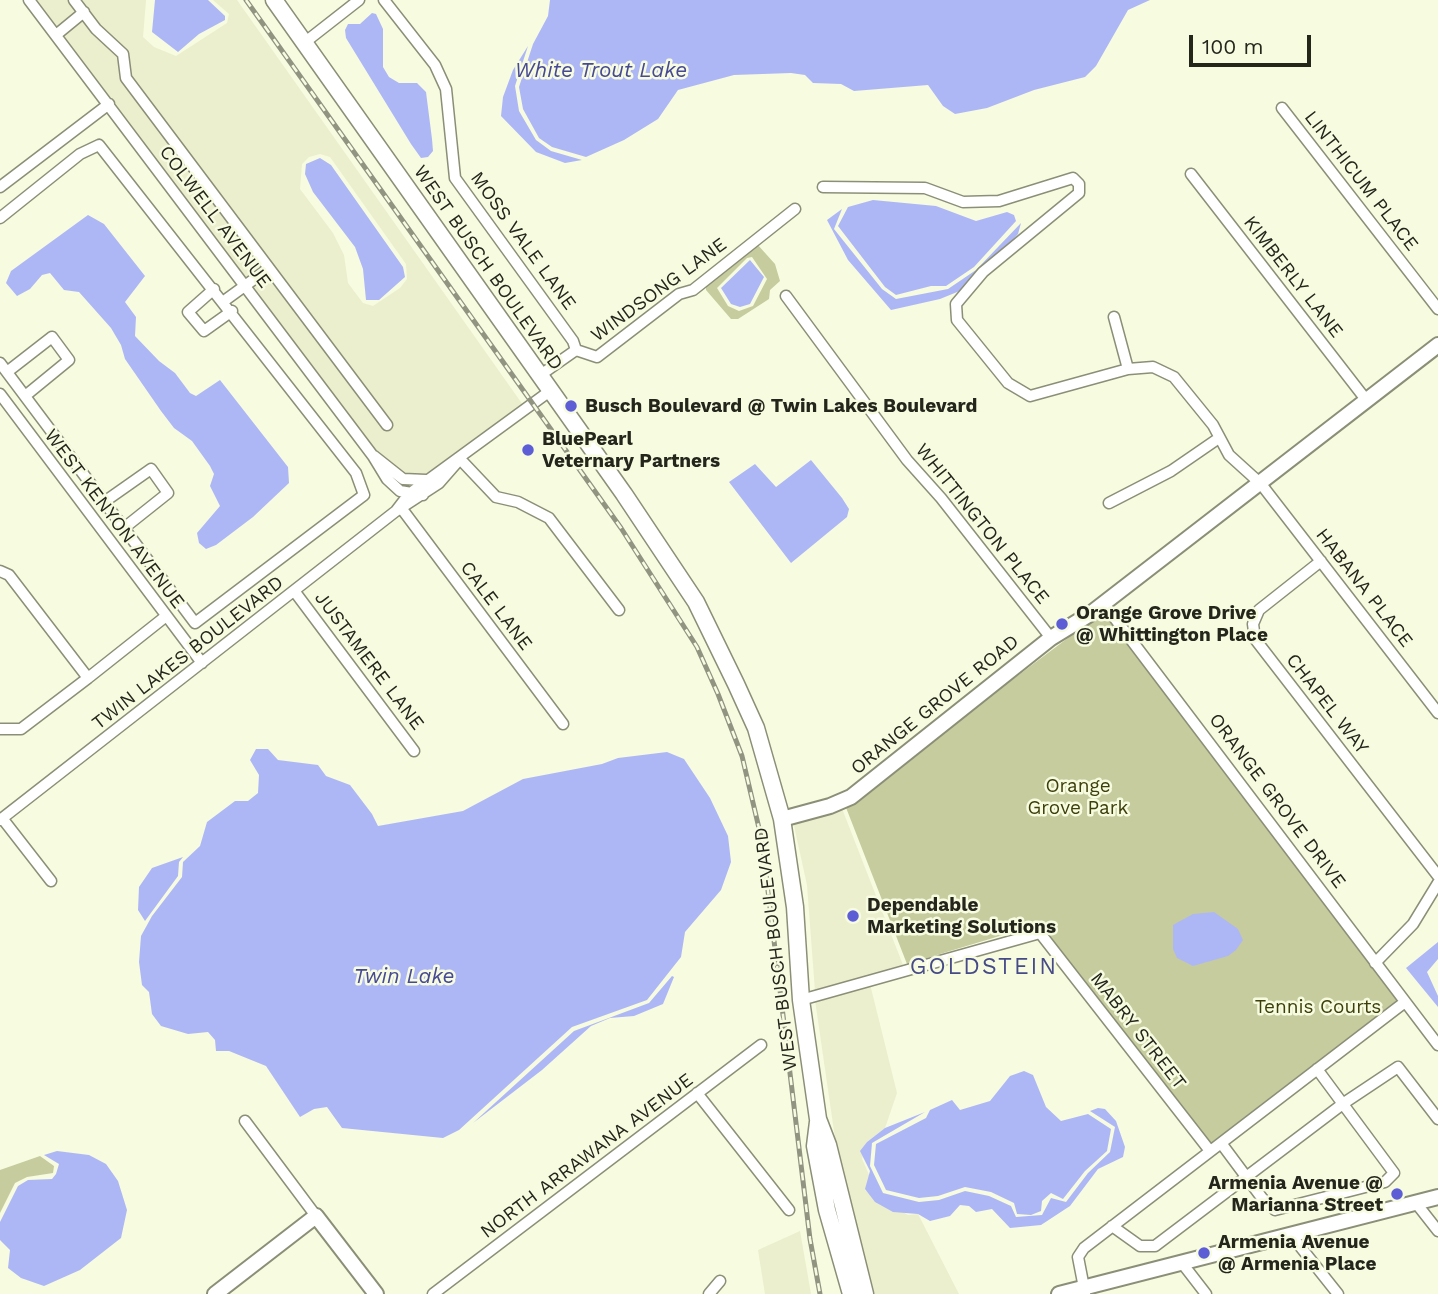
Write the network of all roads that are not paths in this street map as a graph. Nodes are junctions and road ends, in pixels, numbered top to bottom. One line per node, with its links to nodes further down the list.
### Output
1 (29, 0): 7 (street, COLWELL AVENUE)
2 (74, 0): 6 (street)
3 (274, 0): 8 (main road, WEST BUSCH BOULEVARD)
4 (359, 0): 8 (street)
5 (384, 0): 25 (street, MOSS VALE LANE)
6 (84, 12): 7 (street); 16 (street)
7 (56, 35): 9 (street, COLWELL AVENUE)
8 (304, 43): 29 (main road, WEST BUSCH BOULEVARD)
9 (109, 104): 12 (street); 17 (street, COLWELL AVENUE)
10 (1282, 108): 21 (street, LINTHICUM PLACE)
11 (1191, 174): 33 (street, KIMBERLY LANE)
12 (0, 187)
13 (823, 187): 27 (street)
14 (794, 209): 25 (street, WINDSONG LANE)
15 (0, 218): 18 (street)
16 (268, 270): 17 (street); 34 (street)
17 (245, 288): 20 (street); 36 (street, COLWELL AVENUE)
18 (214, 289): 20 (street); 22 (street)
19 (786, 296): 52 (street, WHITTINGTON PLACE)
20 (224, 301): 22 (street)
21 (1438, 309)
22 (232, 311): 45 (street)
23 (1114, 317): 27 (street)
24 (1438, 345): 33 (street)
25 (576, 350): 29 (street, WINDSONG LANE)
26 (0, 363): 28 (street)
27 (1128, 369): 35 (street, HABANA PLACE)
28 (7, 372): 32 (street); 32 (street)
29 (539, 376): 30 (main road, WEST BUSCH BOULEVARD)
30 (550, 391): 37 (street, TWIN LAKES BOULEVARD); 60 (main road, WEST BUSCH BOULEVARD)
31 (0, 394): 51 (street, WEST KENYON AVENUE)
32 (25, 396): 42 (street)
33 (1367, 401): 39 (street)
34 (387, 425)
35 (1219, 438): 39 (street, HABANA PLACE); 43 (street)
36 (373, 456): 38 (street, COLWELL AVENUE); 40 (street, COLWELL AVENUE)
37 (460, 459): 38 (street, TWIN LAKES BOULEVARD); 41 (street, TWIN LAKES BOULEVARD); 50 (street)
38 (427, 479): 40 (street, TWIN LAKES BOULEVARD)
39 (1261, 484): 46 (street, HABANA PLACE); 49 (street)
40 (409, 494): 41 (street); 44 (street, TWIN LAKES BOULEVARD)
41 (423, 495): 44 (street, TWIN LAKES BOULEVARD)
42 (104, 502): 45 (street); 45 (street)
43 (1109, 503)
44 (399, 510): 48 (street, TWIN LAKES BOULEVARD); 56 (street, CALE LANE)
45 (124, 528)
46 (1321, 561): 55 (street, HABANA PLACE); 61 (street, CHAPEL WAY)
47 (0, 571): 54 (street)
48 (295, 592): 53 (street, TWIN LAKES BOULEVARD); 58 (street, JUSTAMERE LANE)
49 (1104, 604): 52 (street, ORANGE GROVE ROAD); 64 (street, ORANGE GROVE DRIVE)
50 (619, 610)
51 (165, 617): 53 (street, WEST KENYON AVENUE); 54 (street)
52 (1051, 638): 60 (street, ORANGE GROVE ROAD)
53 (202, 663): 59 (street, TWIN LAKES BOULEVARD)
54 (89, 678): 57 (street)
55 (1438, 713)
56 (563, 724)
57 (0, 729)
58 (414, 751)
59 (1, 819): 62 (street)
60 (782, 819): 65 (main road, WEST BUSCH BOULEVARD)
61 (1438, 876)
62 (51, 881)
63 (1438, 883): 64 (street)
64 (1375, 963): 66 (street, ORANGE GROVE DRIVE)
65 (801, 1000): 72 (main road, WEST BUSCH BOULEVARD); 76 (street, MABRY STREET)
66 (1405, 1002): 68 (street, ORANGE GROVE DRIVE); 69 (street)
67 (761, 1045): 70 (street, NORTH ARRAWANA AVENUE)
68 (1438, 1045)
69 (1317, 1069): 71 (street); 75 (street)
70 (698, 1093): 80 (street); 90 (street, NORTH ARRAWANA AVENUE)
71 (1344, 1103): 73 (street); 77 (street); 77 (street)
72 (818, 1119): 92 (main road, WEST BUSCH BOULEVARD); 93 (main road, WEST BUSCH BOULEVARD)
73 (1438, 1119)
74 (245, 1121): 81 (street)
75 (1221, 1143): 76 (street); 77 (street)
76 (1209, 1151): 82 (street)
77 (1247, 1176): 82 (street)
78 (1438, 1197): 79 (street)
79 (1416, 1203): 83 (street); 84 (street)
80 (789, 1210)
81 (316, 1216): 88 (street); 89 (street)
82 (1112, 1226): 87 (street)
83 (1438, 1231)
84 (1291, 1235): 85 (street); 96 (street)
85 (1182, 1263): 87 (street); 95 (street)
86 (720, 1281): 91 (street)
87 (1085, 1291): 94 (street)
88 (215, 1294)
89 (376, 1294)
90 (433, 1294)
91 (709, 1294)
92 (851, 1294)
93 (865, 1294)
94 (1059, 1294)
95 (1206, 1294)
96 (1338, 1294)

